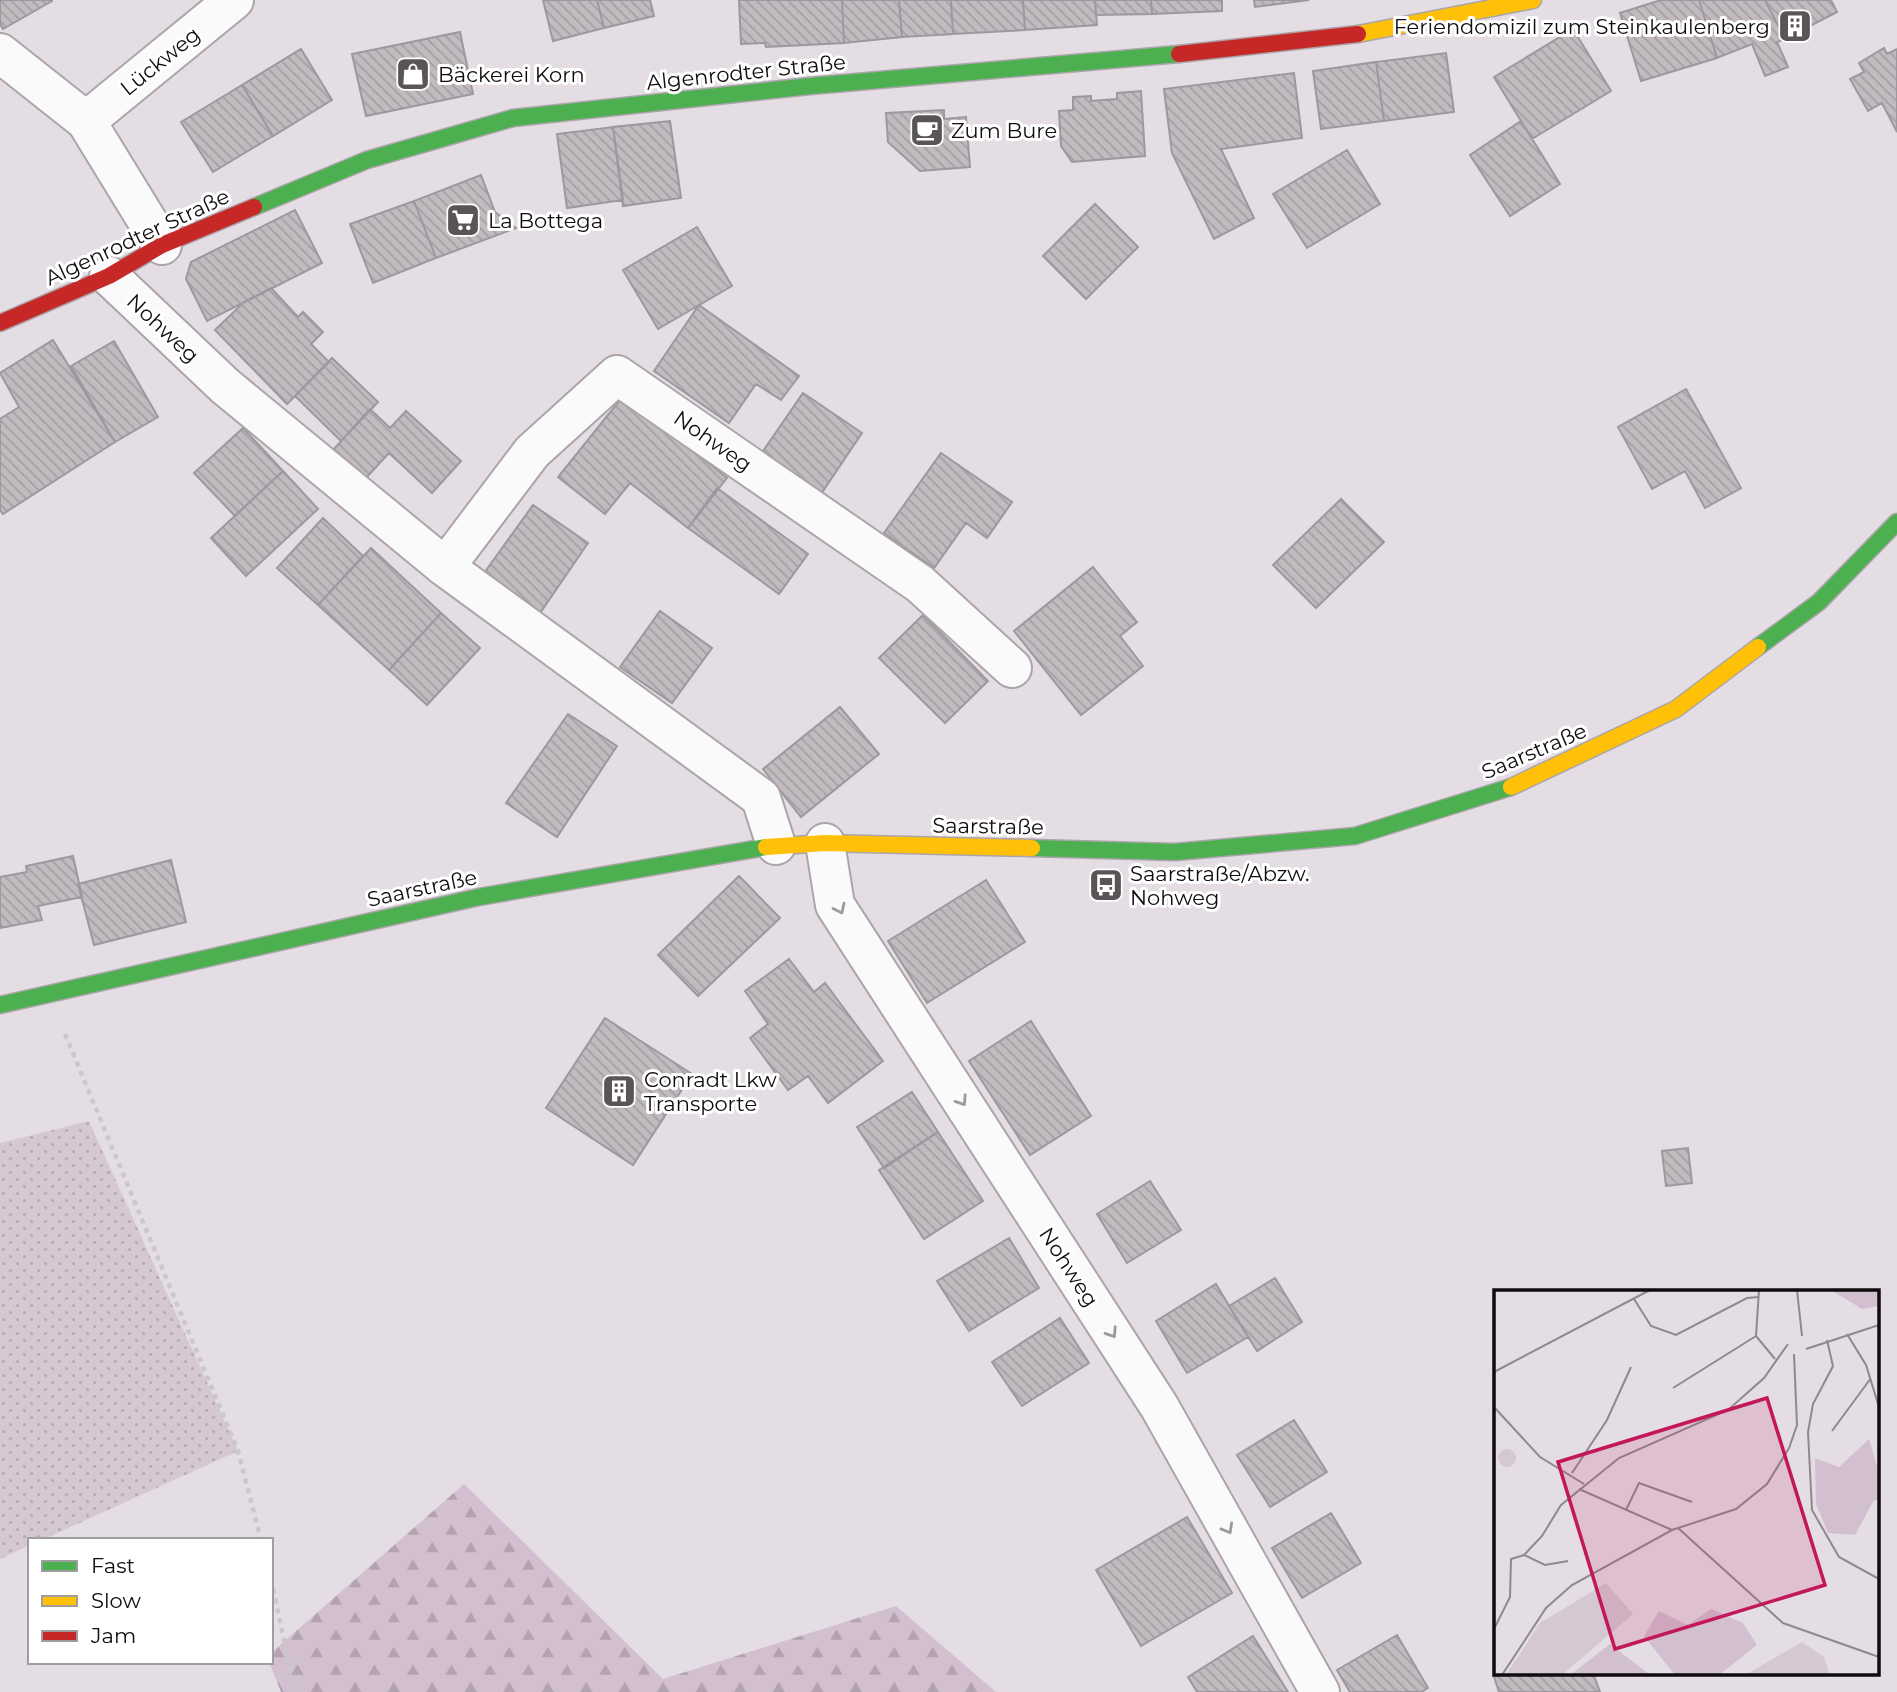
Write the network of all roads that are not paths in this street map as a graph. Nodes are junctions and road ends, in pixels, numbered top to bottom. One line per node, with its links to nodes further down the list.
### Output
1 (234, 0): 4 (street, Lückweg)
2 (1532, 0): 5 (street, Algenrodter Straße)
3 (0, 53): 4 (street)
4 (86, 121): 5 (street)
5 (162, 244): 6 (street, Algenrodter Straße)
6 (109, 276): 7 (street, Algenrodter Straße); 9 (street, Nohweg)
7 (0, 323)
8 (1897, 522): 11 (street, Saarstraße)
9 (444, 567): 10 (street, Nohweg); 12 (street, Nohweg)
10 (1012, 668)
11 (825, 843): 12 (street, Saarstraße); 14 (street, Nohweg, one-way to 14)
12 (776, 845): 13 (street, Saarstraße)
13 (0, 1005)
14 (1320, 1692)

